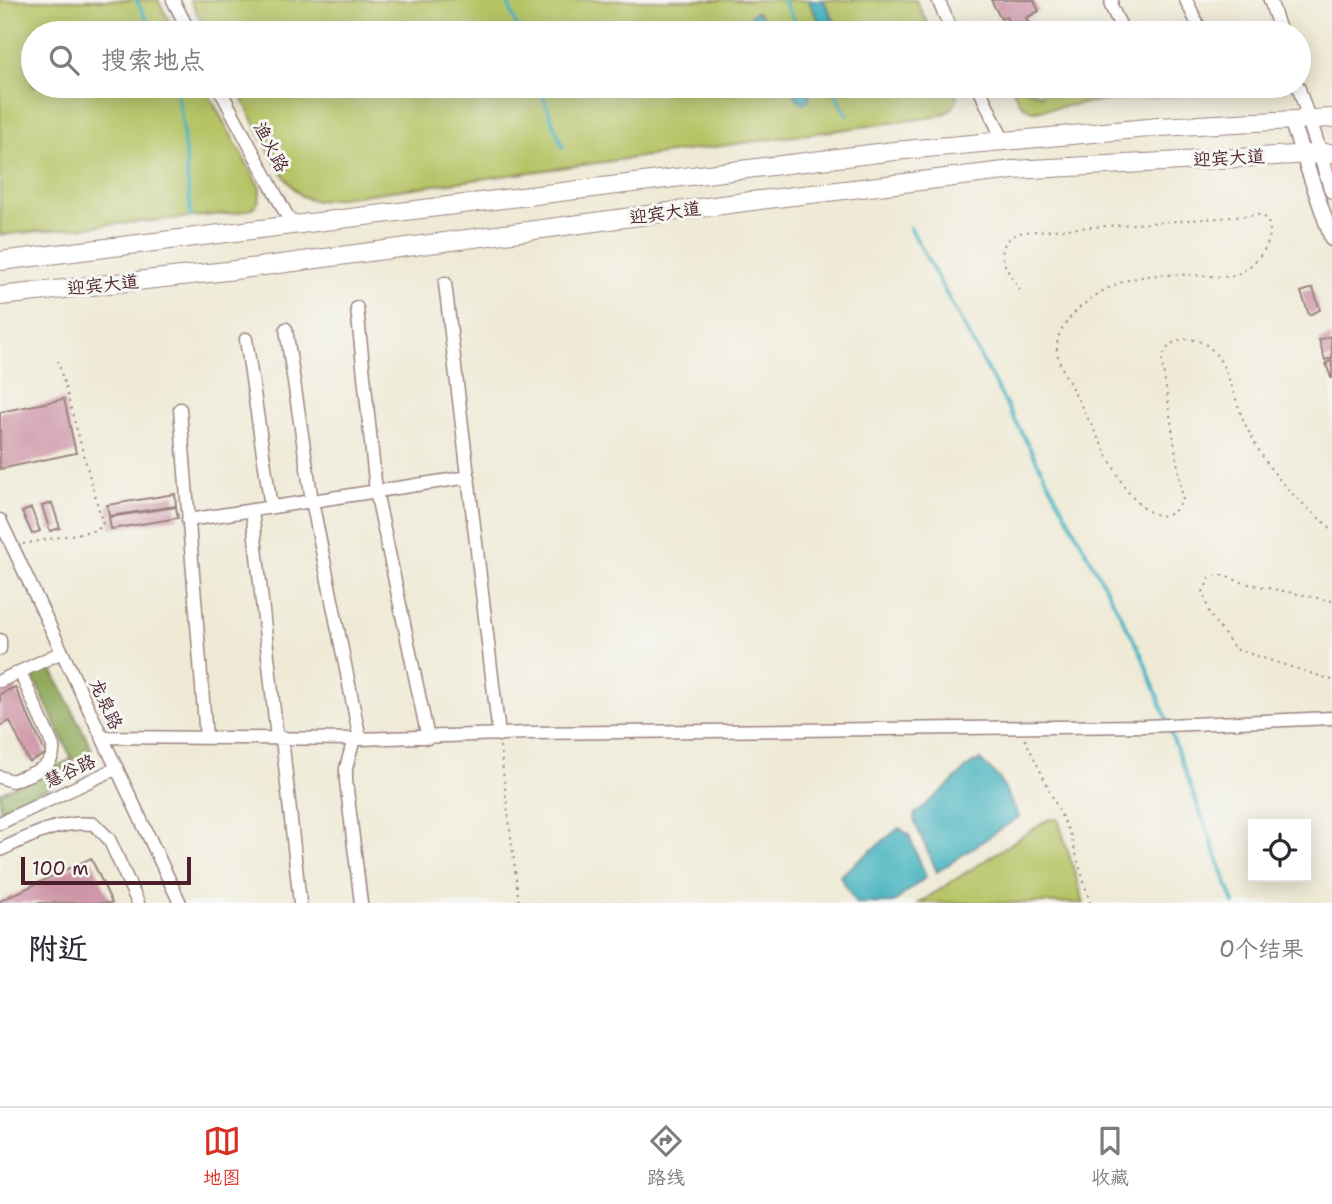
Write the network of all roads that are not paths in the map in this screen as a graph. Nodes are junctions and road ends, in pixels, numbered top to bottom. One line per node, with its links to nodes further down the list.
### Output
1 (173, 0): 6 (street)
2 (938, 0): 7 (street)
3 (1112, 0): 8 (street)
4 (1186, 0): 9 (street)
5 (1270, 0): 10 (street)
6 (184, 21)
7 (948, 21)
8 (1118, 21)
9 (1196, 21)
10 (1277, 21)
11 (224, 98): 19 (street, 渔火路)
12 (983, 98): 16 (street)
13 (1299, 98): 15 (street)
14 (1332, 118): 15 (highway, 迎宾大道)
15 (1300, 119): 16 (highway, 迎宾大道); 17 (main road)
16 (1003, 141): 19 (highway, 迎宾大道)
17 (1318, 154): 18 (main road); 20 (main road); 23 (highway, 迎宾大道)
18 (1332, 191)
19 (292, 225): 21 (highway, 迎宾大道)
20 (1332, 239)
21 (0, 261)
22 (445, 283): 28 (street)
23 (0, 296)
24 (357, 308): 29 (street)
25 (286, 329): 30 (street)
26 (246, 339): 31 (street)
27 (180, 409): 34 (street)
28 (469, 477): 29 (street); 42 (street)
29 (376, 491): 30 (street); 46 (street)
30 (312, 501): 31 (street); 47 (street)
31 (271, 507): 32 (street)
32 (252, 510): 34 (street); 45 (street)
33 (0, 520): 35 (street, 龙泉路)
34 (188, 520): 44 (street)
35 (7, 545): 38 (street, 龙泉路)
36 (0, 640): 37 (street)
37 (0, 649)
38 (62, 652): 39 (street); 43 (street, 龙泉路)
39 (20, 672): 40 (street); 49 (street)
40 (0, 681)
41 (1332, 718): 42 (street)
42 (499, 735): 46 (street)
43 (102, 737): 44 (street); 48 (street, 龙泉路)
44 (206, 738): 45 (street)
45 (280, 738): 47 (street); 54 (street)
46 (428, 738): 47 (street)
47 (357, 739): 55 (street)
48 (117, 768): 50 (street, 慧谷路); 53 (street, 龙泉路)
49 (0, 777)
50 (0, 823)
51 (0, 850): 52 (street)
52 (138, 903)
53 (180, 903)
54 (300, 903)
55 (361, 903)

